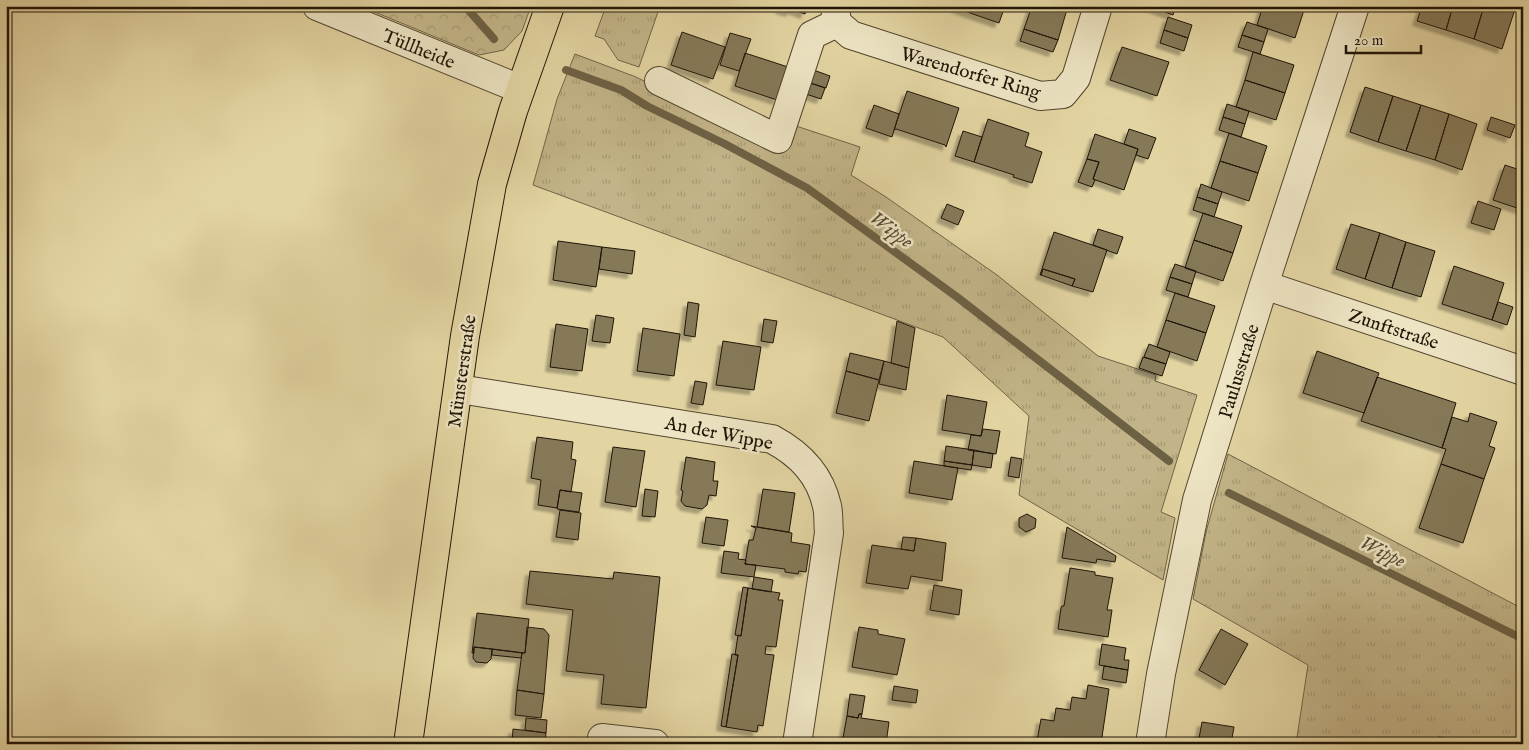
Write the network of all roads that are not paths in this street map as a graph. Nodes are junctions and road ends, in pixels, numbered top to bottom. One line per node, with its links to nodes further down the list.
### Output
1 (317, 6): 7 (street, Tüllheide)
2 (550, 6): 7 (main road, Münsterstraße)
3 (1098, 6): 5 (street, Warendorfer Ring)
4 (1355, 6): 8 (street, Paulusstraße)
5 (836, 14): 6 (street)
6 (659, 81)
7 (520, 89): 10 (main road, Münsterstraße)
8 (1264, 285): 9 (street, Zunftstraße); 15 (street, Paulusstraße)
9 (1521, 365)
10 (459, 389): 12 (main road, Münsterstraße); 14 (street, An der Wippe)
11 (602, 738): 13 (street)
12 (408, 744)
13 (655, 744)
14 (797, 744)
15 (1150, 744)

